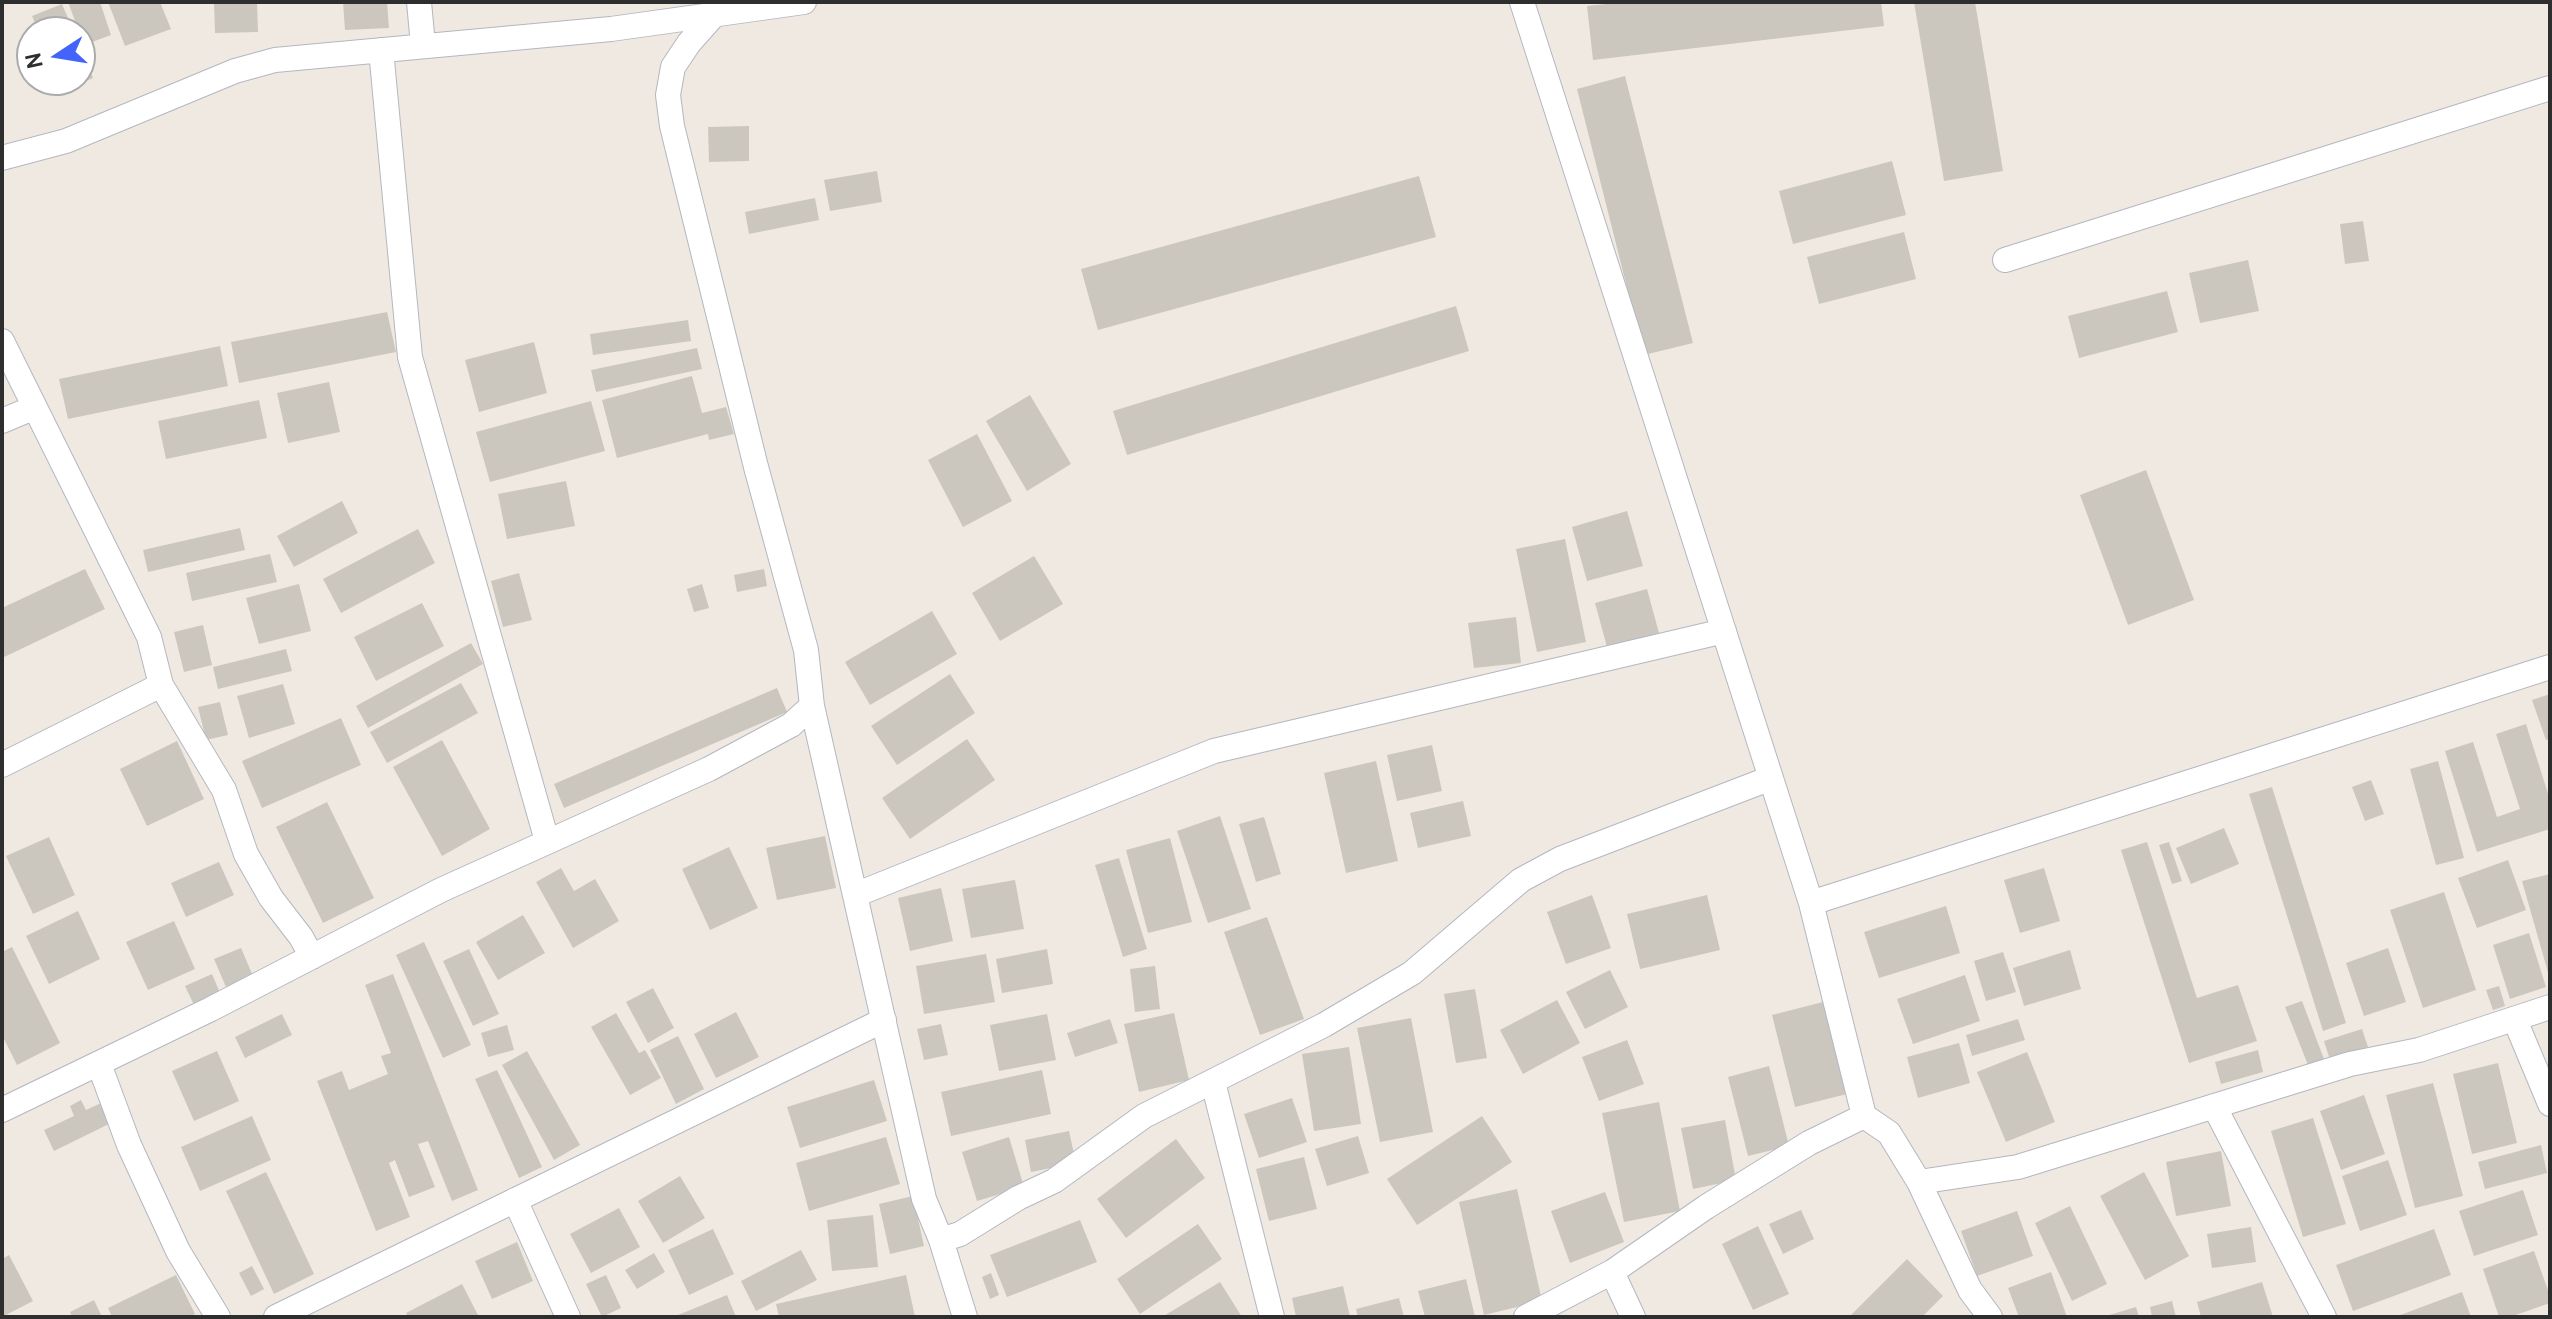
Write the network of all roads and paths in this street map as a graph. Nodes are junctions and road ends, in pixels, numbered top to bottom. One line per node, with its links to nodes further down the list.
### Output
1 (419, 2): 5 (street)
2 (804, 2): 4 (street)
3 (1522, 2): 13 (street)
4 (713, 16): 5 (street); 16 (street)
5 (423, 45): 6 (street)
6 (381, 50): 8 (street); 19 (street)
7 (2550, 88): 9 (street)
8 (2, 158)
9 (2005, 260)
10 (2, 341): 11 (street)
11 (33, 408): 12 (street); 15 (street)
12 (2, 421)
13 (1724, 631): 18 (street); 20 (street)
14 (2550, 667): 21 (street)
15 (161, 685): 17 (street); 22 (street)
16 (812, 706): 19 (street); 20 (street)
17 (2, 765)
18 (1771, 778): 21 (street); 27 (street)
19 (547, 841): 22 (street)
20 (855, 895): 24 (street)
21 (1811, 903): 31 (street)
22 (312, 957): 26 (street)
23 (2550, 1007): 25 (street)
24 (884, 1020): 33 (street); 34 (street)
25 (2515, 1020): 28 (street); 29 (street)
26 (99, 1064): 30 (street); 36 (street)
27 (1213, 1082): 34 (street); 40 (street)
28 (2550, 1104)
29 (2214, 1106): 32 (street); 44 (street)
30 (2, 1110)
31 (1864, 1116): 32 (street); 35 (street)
32 (1919, 1182): 43 (street)
33 (515, 1200): 37 (street); 38 (street)
34 (941, 1240): 39 (street)
35 (1612, 1272): 41 (street); 42 (street)
36 (218, 1317)
37 (276, 1317)
38 (568, 1317)
39 (965, 1317)
40 (1272, 1317)
41 (1526, 1317)
42 (1633, 1317)
43 (1990, 1317)
44 (2324, 1317)

